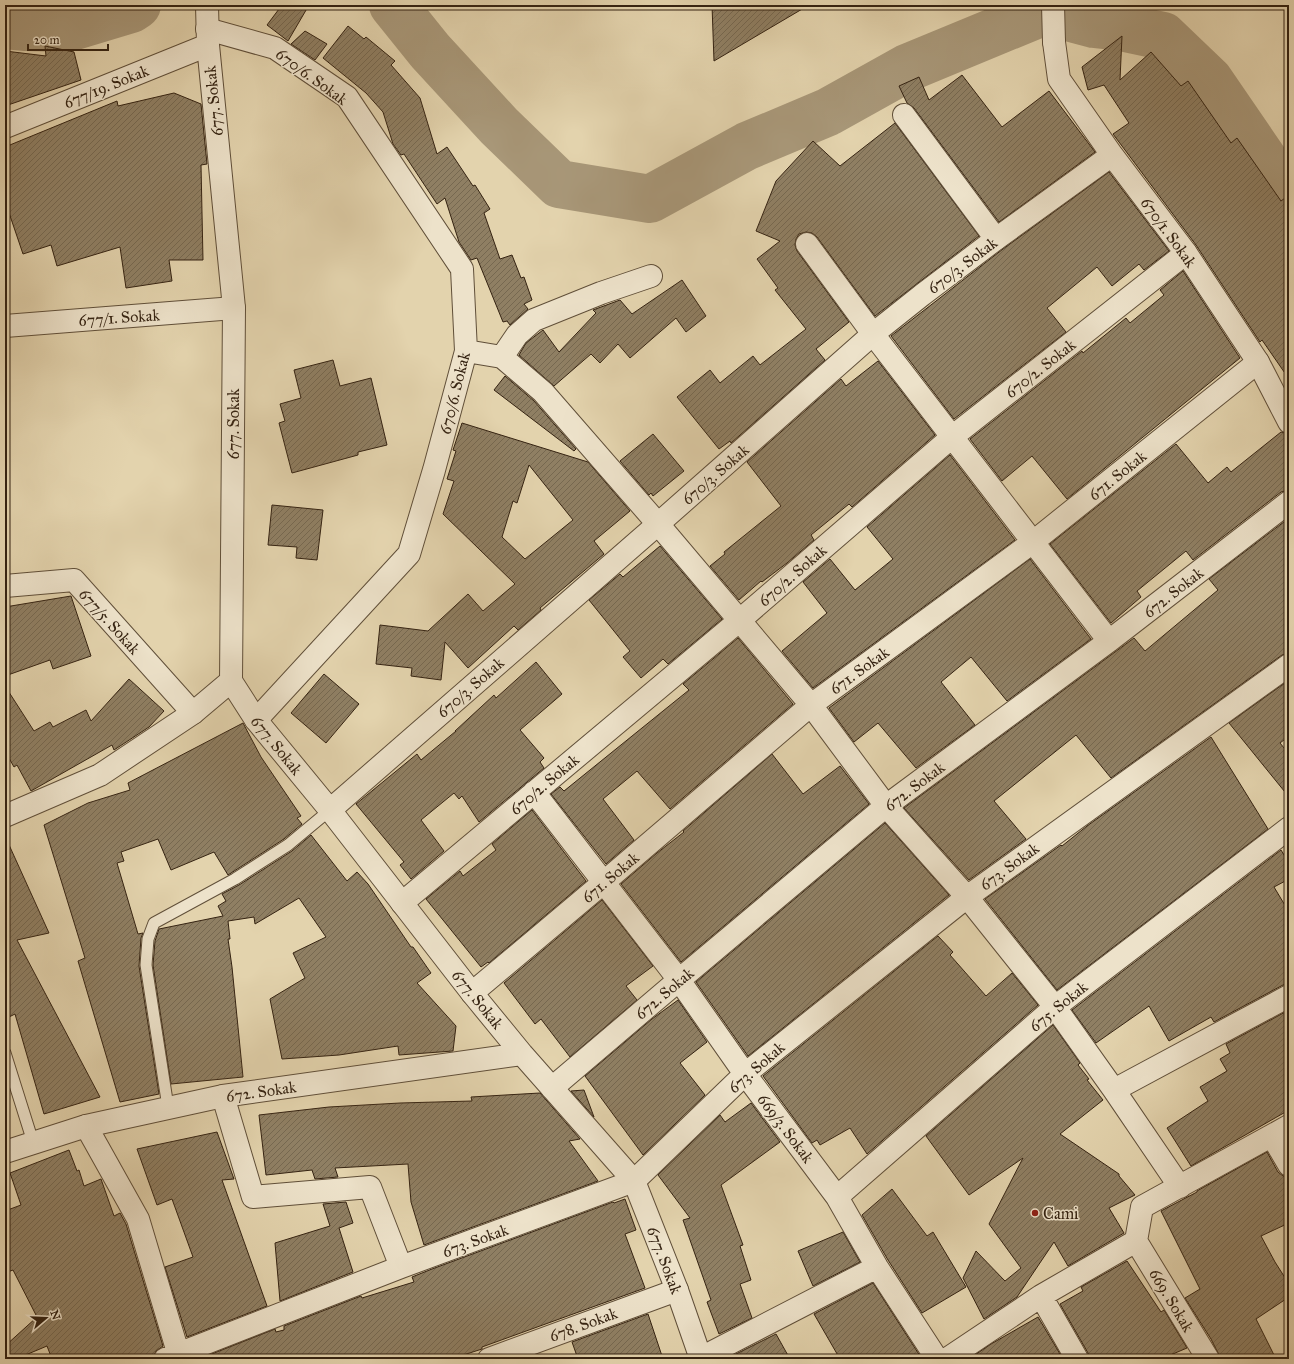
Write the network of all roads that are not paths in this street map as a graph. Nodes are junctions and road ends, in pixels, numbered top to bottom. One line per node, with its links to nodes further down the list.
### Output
1 (1053, 5): 5 (street, 670/1. Sokak)
2 (207, 22): 4 (street, 677/19. Sokak); 10 (street, 677. Sokak); 13 (street, 670/6. Sokak)
3 (904, 115): 6 (street)
4 (5, 126)
5 (1112, 155): 6 (street, 670/3. Sokak); 8 (street, 670/1. Sokak)
6 (996, 239): 12 (street, 670/3. Sokak)
7 (807, 244): 12 (street)
8 (1186, 253): 15 (street, 670/1. Sokak); 17 (street, 670/2. Sokak)
9 (651, 276): 14 (street)
10 (234, 308): 11 (street, 677/1. Sokak); 25 (street, 677. Sokak)
11 (5, 326)
12 (873, 334): 17 (street); 19 (street, 670/3. Sokak)
13 (466, 351): 14 (street); 28 (street, 670/6. Sokak)
14 (502, 357): 19 (street)
15 (1258, 362): 16 (street, 670/1. Sokak); 20 (street, 671. Sokak)
16 (1289, 422)
17 (952, 437): 20 (street); 22 (street, 670/2. Sokak)
18 (1289, 502): 23 (street, 672. Sokak)
19 (658, 524): 22 (street); 31 (street, 670/3. Sokak)
20 (1033, 542): 23 (street); 26 (street, 671. Sokak)
21 (5, 586): 27 (street, 677/5. Sokak)
22 (740, 620): 26 (street); 29 (street, 670/2. Sokak)
23 (1109, 641): 30 (street, 672. Sokak)
24 (1289, 665): 35 (street, 673. Sokak)
25 (231, 681): 27 (street); 28 (street, 677. Sokak)
26 (811, 705): 30 (street); 34 (street, 671. Sokak)
27 (193, 713): 32 (street)
28 (256, 720): 31 (street, 677. Sokak)
29 (534, 792): 34 (street, 669/3. Sokak); 36 (street, 670/2. Sokak)
30 (886, 806): 35 (street); 37 (street, 672. Sokak)
31 (330, 810): 36 (street, 677. Sokak); 47 (lane)
32 (5, 816)
33 (1289, 828): 40 (street, 675. Sokak)
34 (603, 883): 37 (street, 669/3. Sokak); 38 (street, 671. Sokak)
35 (967, 897): 40 (street); 43 (street, 673. Sokak)
36 (402, 903): 38 (street, 677. Sokak)
37 (679, 980): 43 (street, 669/3. Sokak); 44 (street, 672. Sokak)
38 (472, 993): 42 (street, 677. Sokak)
39 (1289, 996): 45 (street)
40 (1055, 1007): 45 (street); 55 (street, 675. Sokak)
41 (5, 1053): 50 (lane)
42 (522, 1054): 44 (street, 677. Sokak); 46 (street, 672. Sokak)
43 (745, 1074): 53 (street, 673. Sokak); 55 (street, 669/3. Sokak)
44 (552, 1088): 53 (street, 677. Sokak)
45 (1114, 1090): 54 (street)
46 (223, 1096): 47 (street, 672. Sokak); 57 (street)
47 (168, 1107): 48 (street, 672. Sokak)
48 (86, 1126): 50 (street, 672. Sokak); 61 (street)
49 (1280, 1131): 52 (street); 54 (street)
50 (33, 1142): 51 (street, 672. Sokak)
51 (5, 1152)
52 (1289, 1165)
53 (634, 1181): 57 (street, 673. Sokak); 59 (street, 677. Sokak)
54 (1180, 1187): 56 (street)
55 (837, 1197): 58 (street, 669/3. Sokak)
56 (1136, 1241): 60 (street); 67 (street, 669. Sokak)
57 (401, 1267): 61 (street, 673. Sokak)
58 (877, 1267): 63 (street); 64 (street, 669/3. Sokak)
59 (677, 1290): 62 (street, 678. Sokak); 63 (street, 677. Sokak)
60 (1041, 1296): 65 (street); 66 (street)
61 (174, 1357)
62 (489, 1359)
63 (701, 1359)
64 (937, 1359)
65 (947, 1359)
66 (1077, 1359)
67 (1208, 1359)

